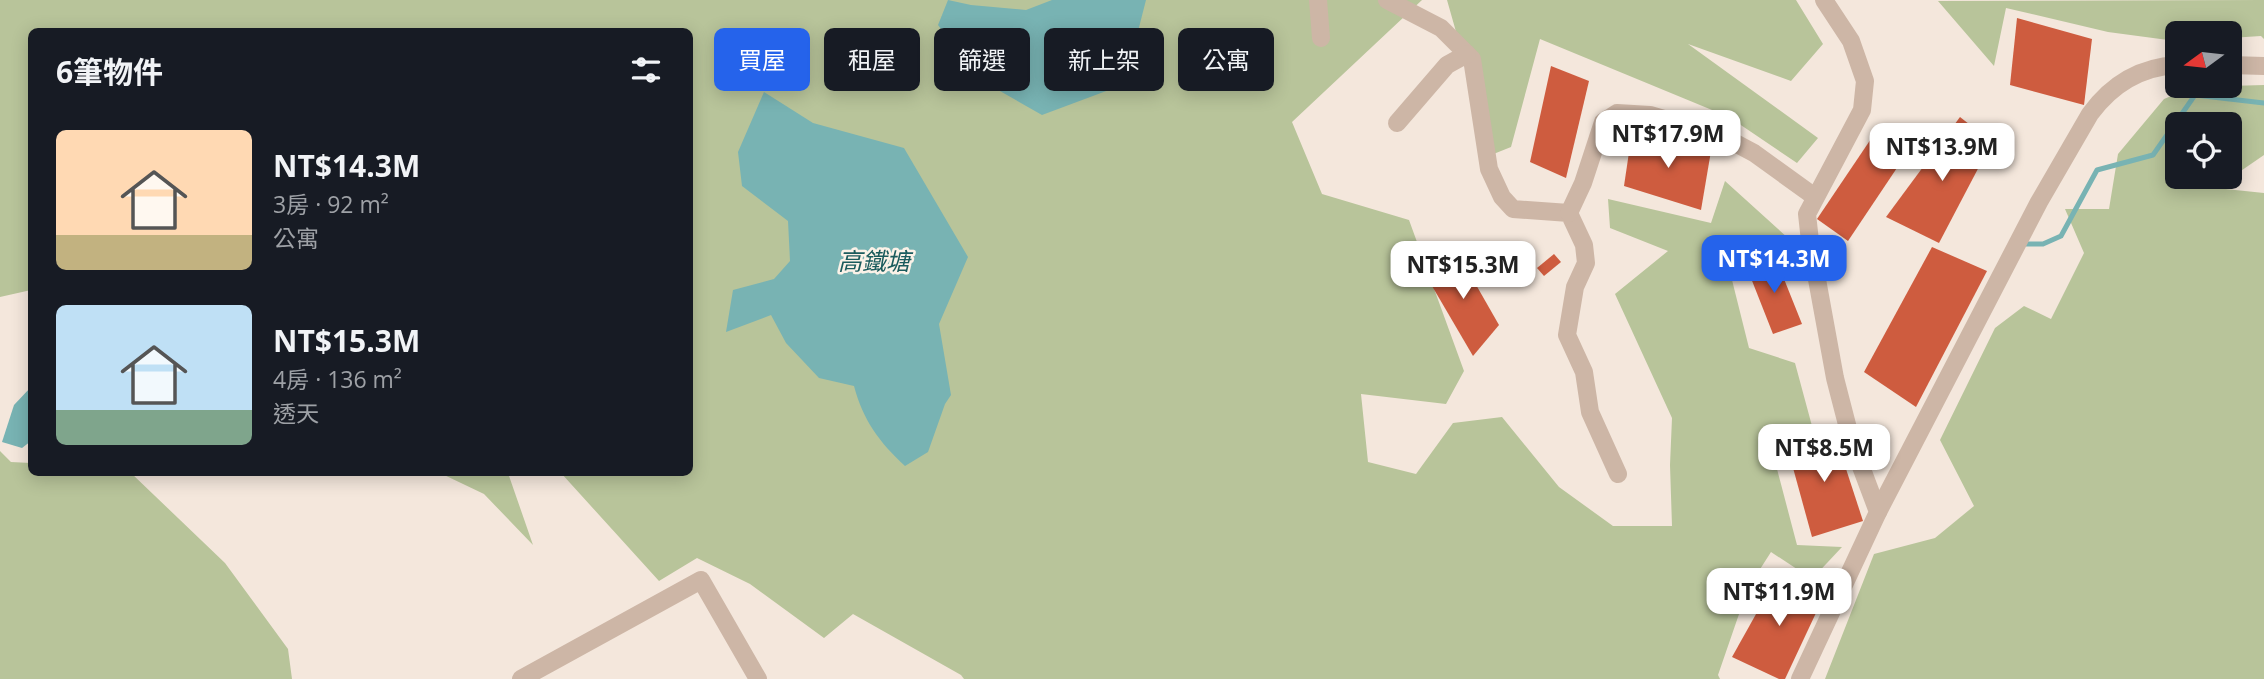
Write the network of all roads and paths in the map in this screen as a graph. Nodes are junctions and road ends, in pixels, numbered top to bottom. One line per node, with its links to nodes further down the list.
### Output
1 (1318, 0): 4 (lane)
2 (1387, 0): 5 (lane)
3 (1824, 0): 10 (lane)
4 (1321, 38)
5 (1467, 54): 9 (lane); 11 (lane)
6 (2242, 65): 7 (lane)
7 (2264, 66)
8 (2165, 67): 13 (lane)
9 (1397, 123)
10 (1815, 197): 11 (lane); 13 (lane)
11 (1569, 213): 12 (lane)
12 (1618, 474)
13 (1878, 512): 16 (lane)
14 (521, 679): 15 (lane)
15 (758, 679)
16 (1800, 679)

